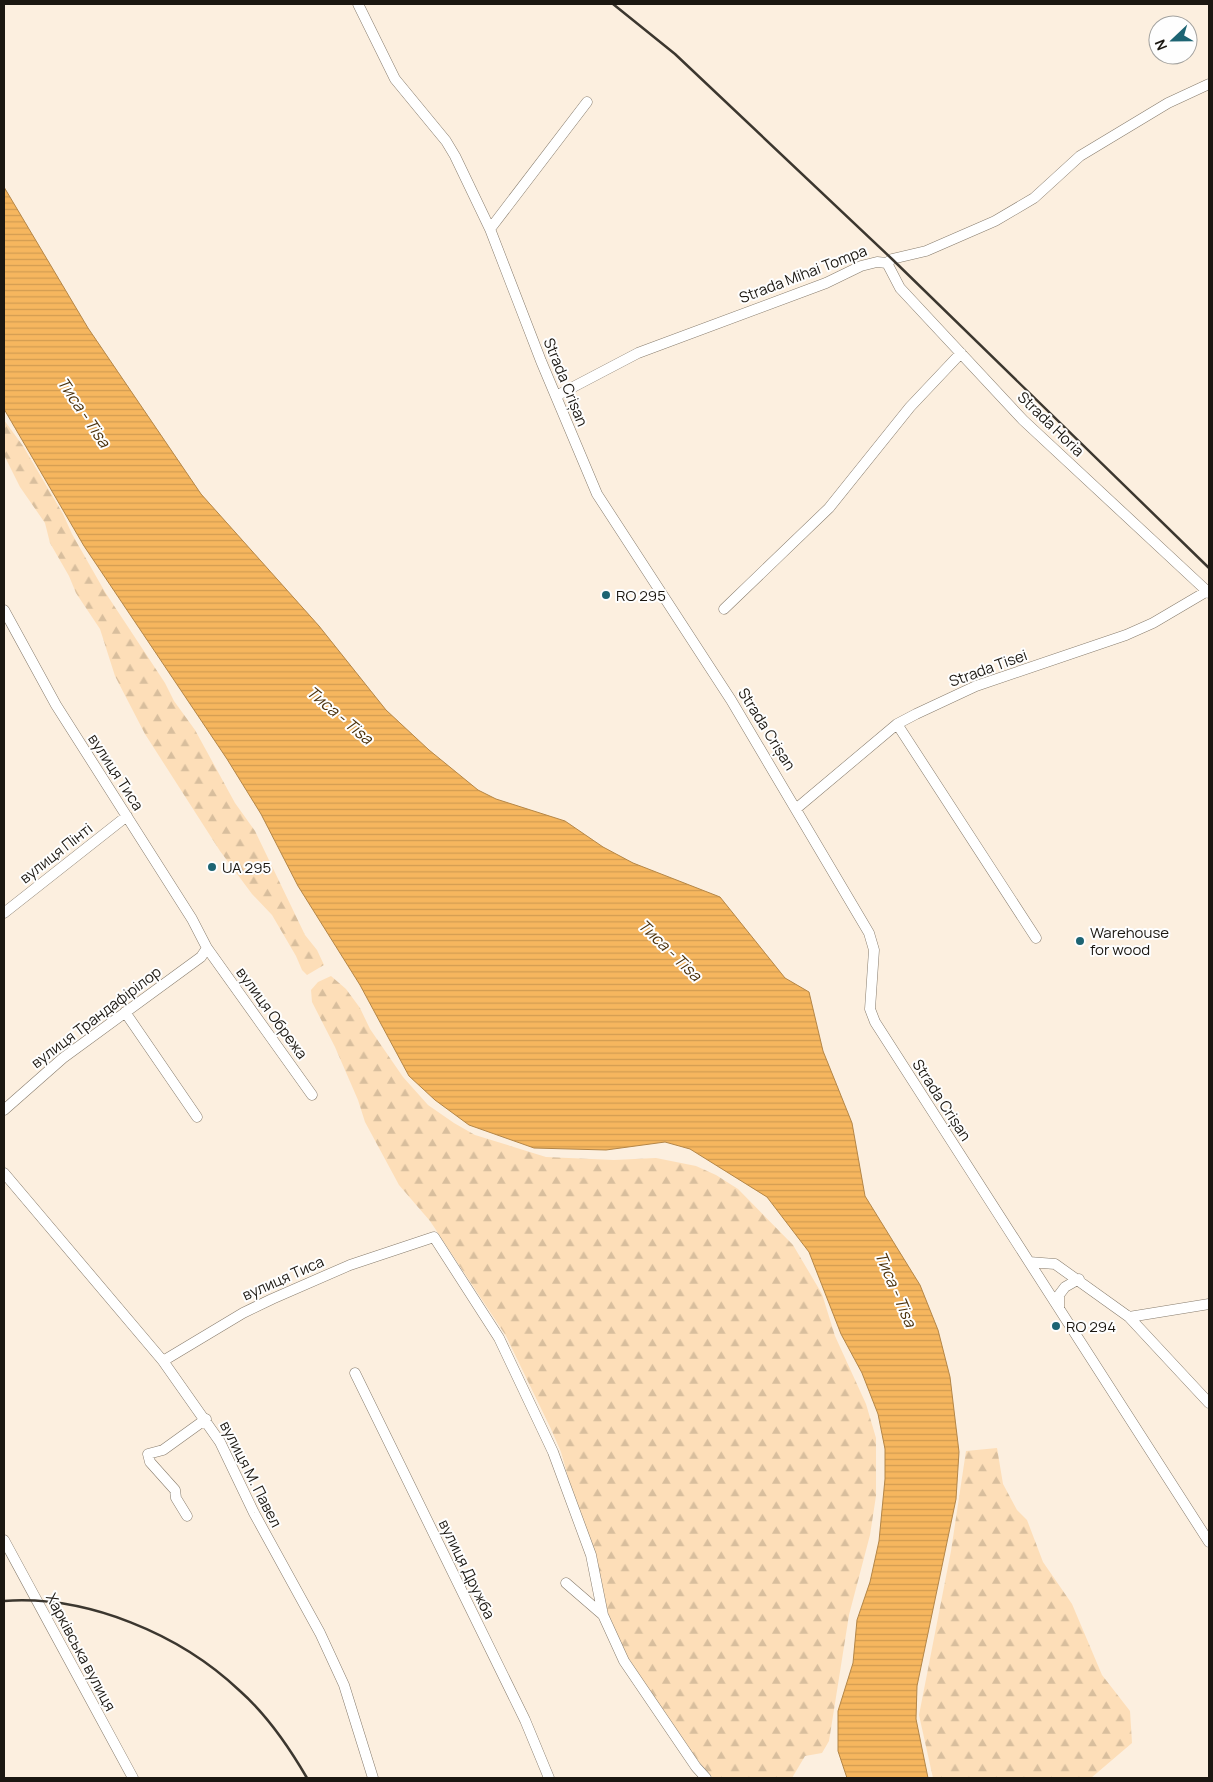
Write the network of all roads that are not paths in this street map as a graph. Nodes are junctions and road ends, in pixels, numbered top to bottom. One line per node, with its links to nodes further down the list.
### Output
1 (358, 4): 4 (street, Strada Crișan)
2 (1209, 84): 5 (street, Strada Mihai Tompa)
3 (587, 102): 4 (street)
4 (490, 229): 7 (street, Strada Crișan)
5 (887, 263): 6 (street, Strada Horia); 7 (street, Strada Mihai Tompa)
6 (961, 353): 8 (street, Strada Horia); 9 (street)
7 (556, 396): 12 (street, Strada Crișan)
8 (1209, 591): 11 (street, Strada Tisei)
9 (724, 609)
10 (4, 610): 13 (street, вулиця Тиса)
11 (896, 724): 12 (street, Strada Tisei); 15 (street)
12 (797, 808): 22 (street, Strada Crișan)
13 (128, 816): 14 (street, вулиця Пінті); 16 (street, вулиця Тиса)
14 (4, 913)
15 (1036, 938)
16 (207, 948): 17 (street, вулиця Трандафірілор); 18 (street, вулиця Обрежа)
17 (126, 1012): 19 (street, вулиця Трандафірілор); 20 (street)
18 (312, 1095)
19 (4, 1110)
20 (197, 1117)
21 (4, 1173): 27 (street, вулиця М. Павел)
22 (1029, 1262): 23 (street); 25 (street, Strada Crișan)
23 (1079, 1279): 25 (street); 26 (street)
24 (1209, 1304): 26 (street)
25 (1059, 1309): 33 (street, Strada Crișan)
26 (1129, 1317): 29 (street)
27 (163, 1362): 30 (street, вулиця М. Павел); 35 (street, вулиця Тиса)
28 (355, 1374): 38 (street, вулиця Дружба)
29 (1209, 1403)
30 (206, 1419): 31 (street); 37 (street, вулиця М. Павел)
31 (187, 1516)
32 (4, 1540): 36 (street, Харківська вулиця)
33 (1209, 1542)
34 (566, 1583): 35 (street)
35 (603, 1615): 39 (street)
36 (132, 1778)
37 (373, 1778)
38 (549, 1778)
39 (706, 1778)

